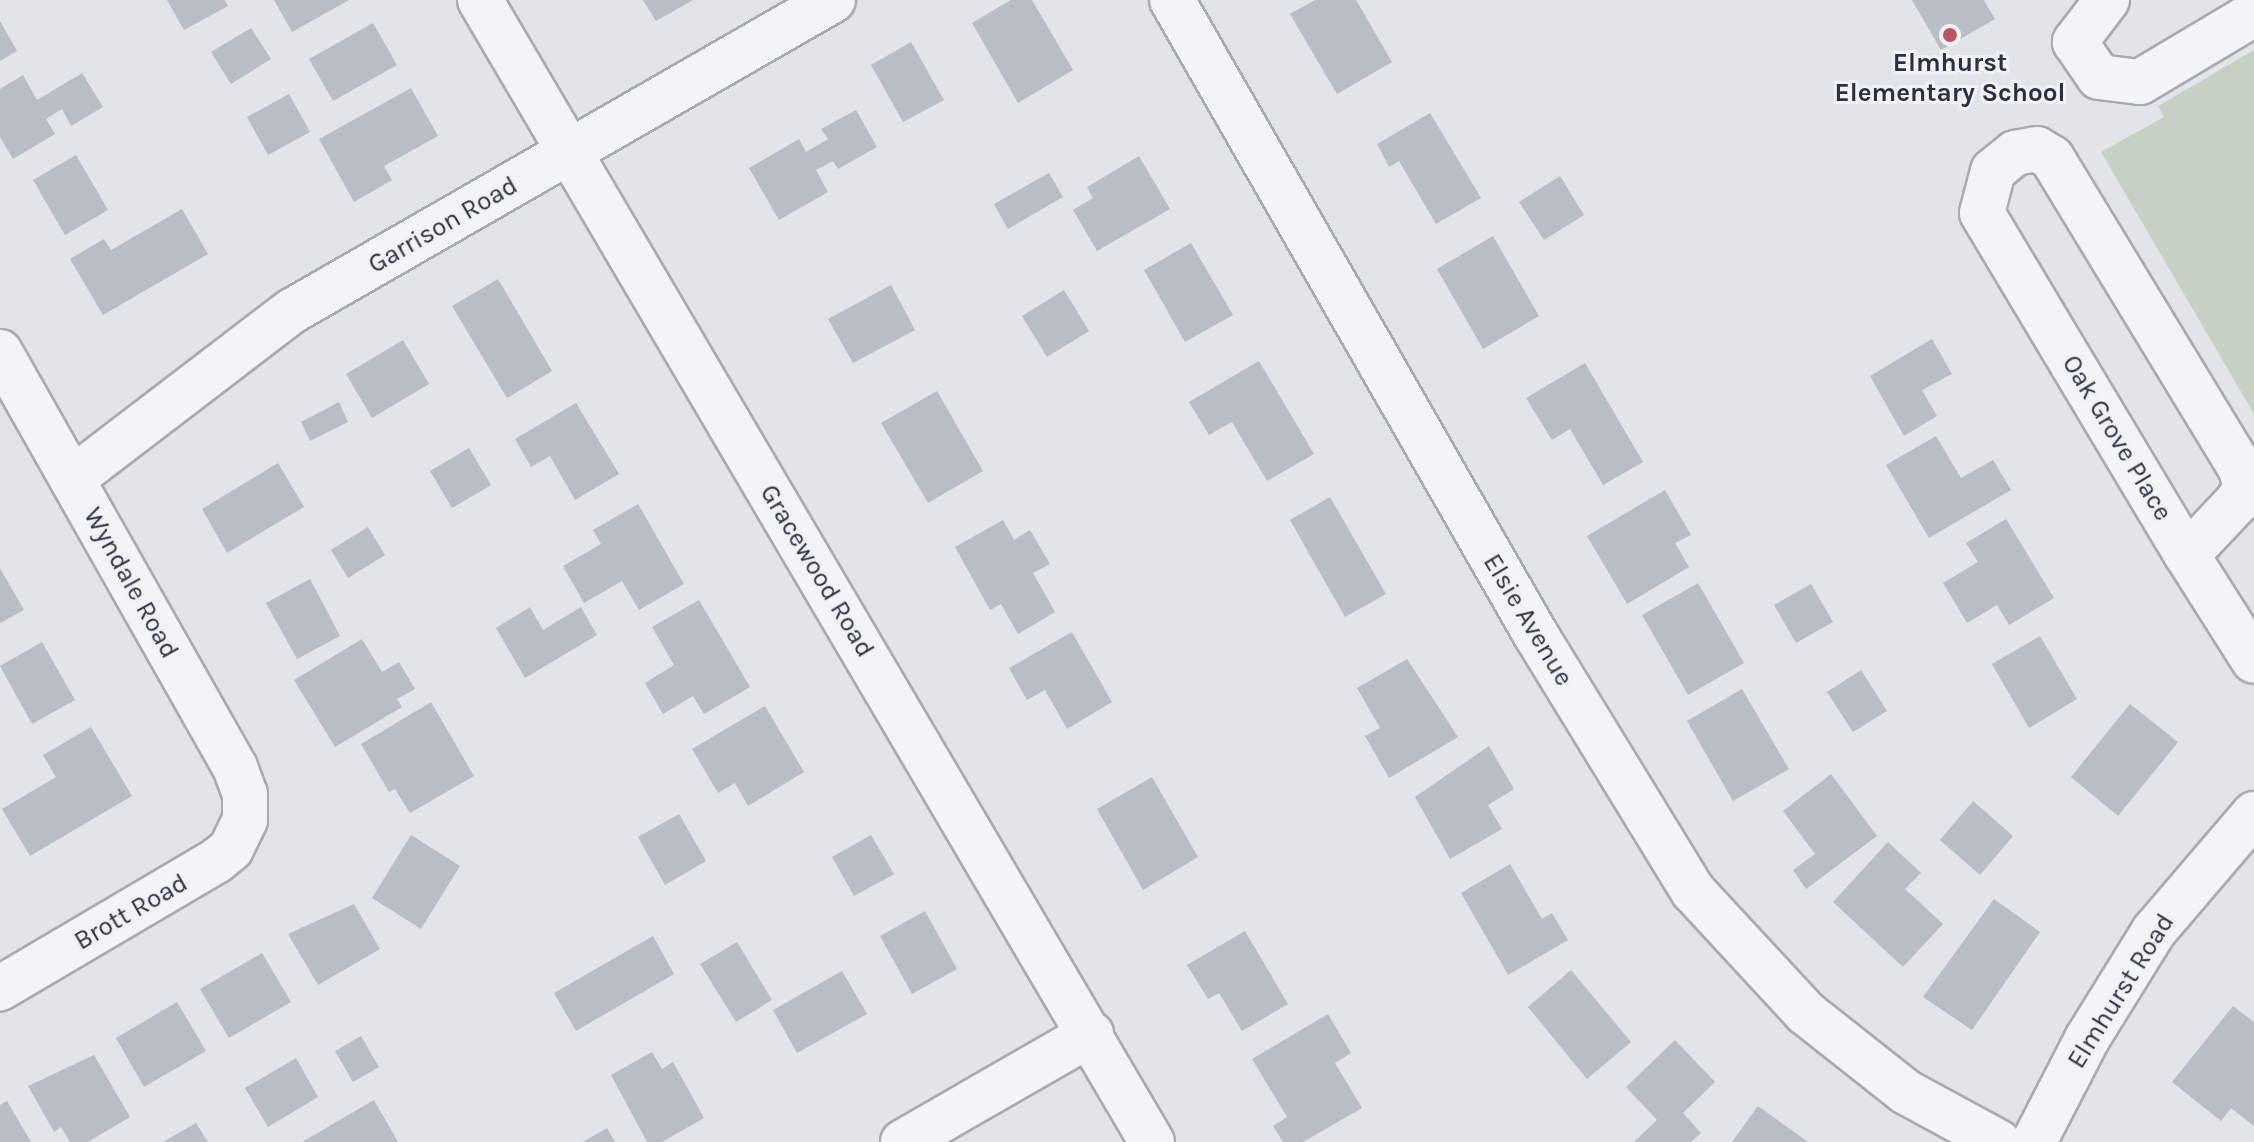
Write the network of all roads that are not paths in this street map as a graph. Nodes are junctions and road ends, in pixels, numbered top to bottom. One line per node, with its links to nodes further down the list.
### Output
1 (480, 0): 6 (street, Gracewood Road)
2 (833, 0): 6 (street, Garrison Road)
3 (1172, 0): 17 (street, Elsie Avenue)
4 (2107, 0): 5 (street)
5 (2254, 14)
6 (569, 154): 8 (street, Garrison Road); 14 (street, Gracewood Road)
7 (0, 352): 8 (street, Wyndale Road)
8 (72, 479): 12 (street, Wyndale Road)
9 (2187, 555): 9 (street, Oak Grove Place); 10 (street, Oak Grove Place)
10 (2254, 661)
11 (2254, 814): 18 (street, Elmhurst Road)
12 (245, 820): 13 (street, Brott Road)
13 (0, 988)
14 (1091, 1034): 15 (street); 16 (street, Gracewood Road)
15 (903, 1142)
16 (1152, 1142)
17 (1998, 1142)
18 (2034, 1142)

